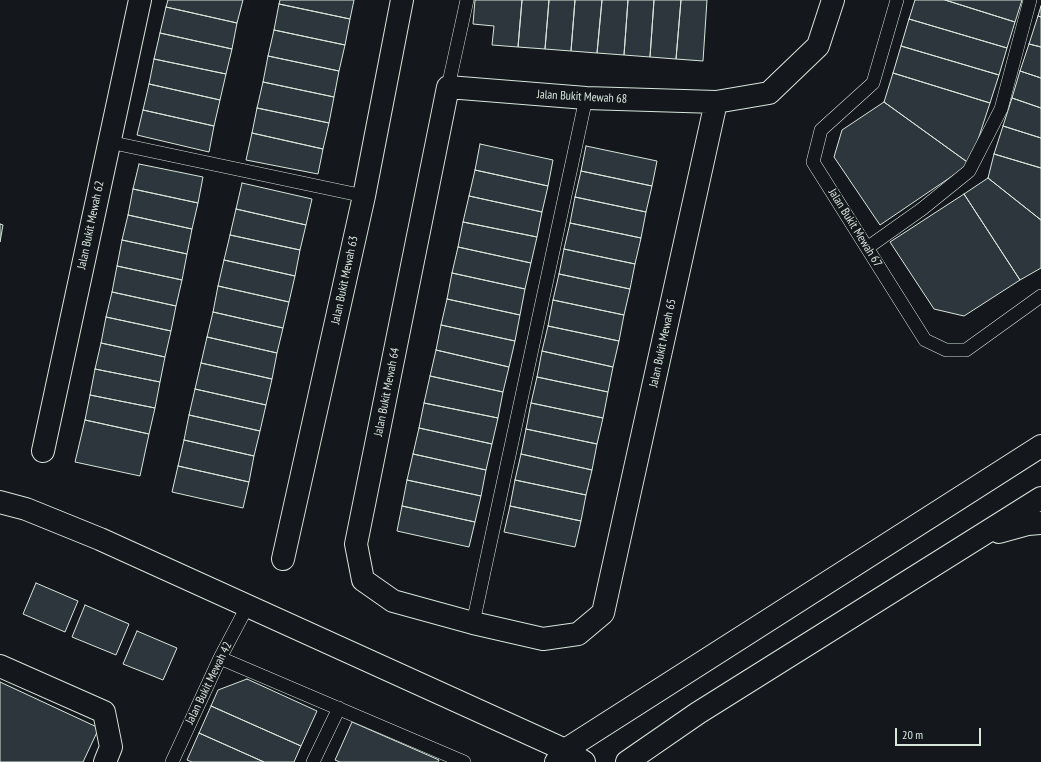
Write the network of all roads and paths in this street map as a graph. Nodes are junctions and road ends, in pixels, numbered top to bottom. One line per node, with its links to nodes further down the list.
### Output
1 (140, 0): 10 (street, Jalan Bukit Mewah 62)
2 (402, 0): 11 (street, Jalan Bukit Mewah 63)
3 (467, 0): 7 (lane)
4 (833, 0): 9 (street)
5 (897, 0): 12 (lane, Jalan Bukit Mewah 67)
6 (1030, 0): 12 (lane)
7 (448, 87): 8 (street, Jalan Bukit Mewah 68); 22 (street, Jalan Bukit Mewah 64)
8 (586, 98): 9 (street, Jalan Bukit Mewah 68); 22 (lane)
9 (716, 102): 22 (street, Jalan Bukit Mewah 65)
10 (109, 142): 11 (lane); 15 (street, Jalan Bukit Mewah 62)
11 (364, 196): 20 (street, Jalan Bukit Mewah 63)
12 (867, 248): 13 (lane, Jalan Bukit Mewah 67)
13 (1041, 296)
14 (1041, 446): 26 (street)
15 (43, 450)
16 (1041, 498): 19 (street)
17 (0, 502): 21 (street)
18 (1037, 525): 19 (street)
19 (975, 540): 32 (street)
20 (284, 559)
21 (248, 605): 23 (lane, Jalan Bukit Mewah 42); 26 (street)
22 (473, 623)
23 (220, 658): 25 (lane); 28 (lane, Jalan Bukit Mewah 42)
24 (0, 666): 27 (street)
25 (339, 708): 29 (lane); 30 (lane)
26 (560, 756): 31 (street)
27 (105, 762)
28 (172, 762)
29 (313, 762)
30 (464, 762)
31 (584, 762)
32 (627, 762)

